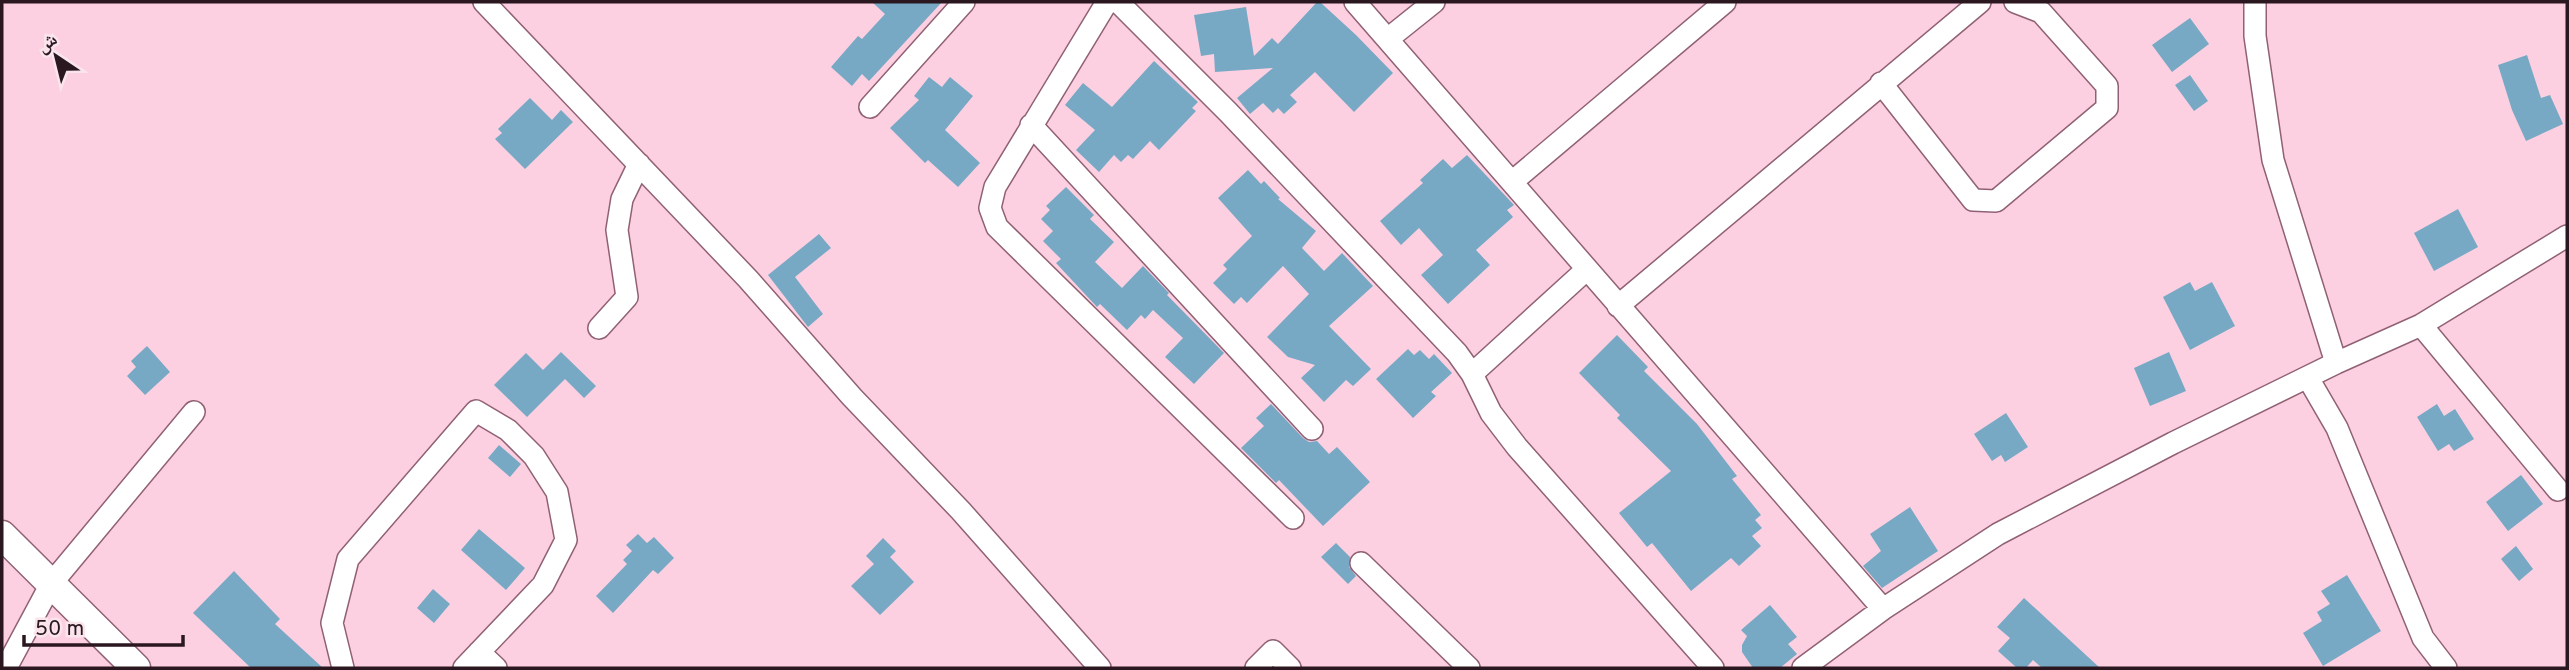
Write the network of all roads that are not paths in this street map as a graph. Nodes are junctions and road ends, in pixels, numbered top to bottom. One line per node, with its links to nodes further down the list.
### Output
1 (484, 2): 15 (street)
2 (964, 2): 13 (street)
3 (1107, 2): 14 (street)
4 (1118, 2): 23 (street)
5 (1355, 2): 11 (street)
6 (1434, 2): 11 (street)
7 (1725, 2): 16 (street)
8 (1980, 2): 12 (street)
9 (2015, 2): 12 (street)
10 (2255, 2): 22 (street)
11 (1389, 38): 16 (street)
12 (1881, 83): 19 (street)
13 (870, 107)
14 (1031, 125): 26 (street); 28 (street)
15 (639, 164): 21 (street); 39 (street)
16 (1513, 182): 18 (street)
17 (2567, 236): 20 (street)
18 (1586, 270): 19 (street); 23 (street)
19 (1618, 306): 32 (street)
20 (2421, 325): 22 (street); 27 (street)
21 (599, 328)
22 (2336, 363): 24 (street)
23 (1472, 374): 43 (street)
24 (2308, 378): 32 (street); 45 (street)
25 (194, 412): 31 (street)
26 (1312, 429)
27 (2558, 490)
28 (1293, 518)
29 (2, 535): 31 (main road)
30 (1361, 563): 42 (street)
31 (51, 584): 34 (street); 35 (main road)
32 (1883, 609): 44 (street)
33 (479, 652): 36 (street); 37 (street); 38 (street)
34 (6, 668)
35 (136, 668)
36 (343, 668)
37 (464, 668)
38 (496, 668)
39 (1100, 668)
40 (1256, 668): 41 (street)
41 (1290, 668)
42 (1469, 668)
43 (1713, 668)
44 (1803, 668)
45 (2446, 668)

